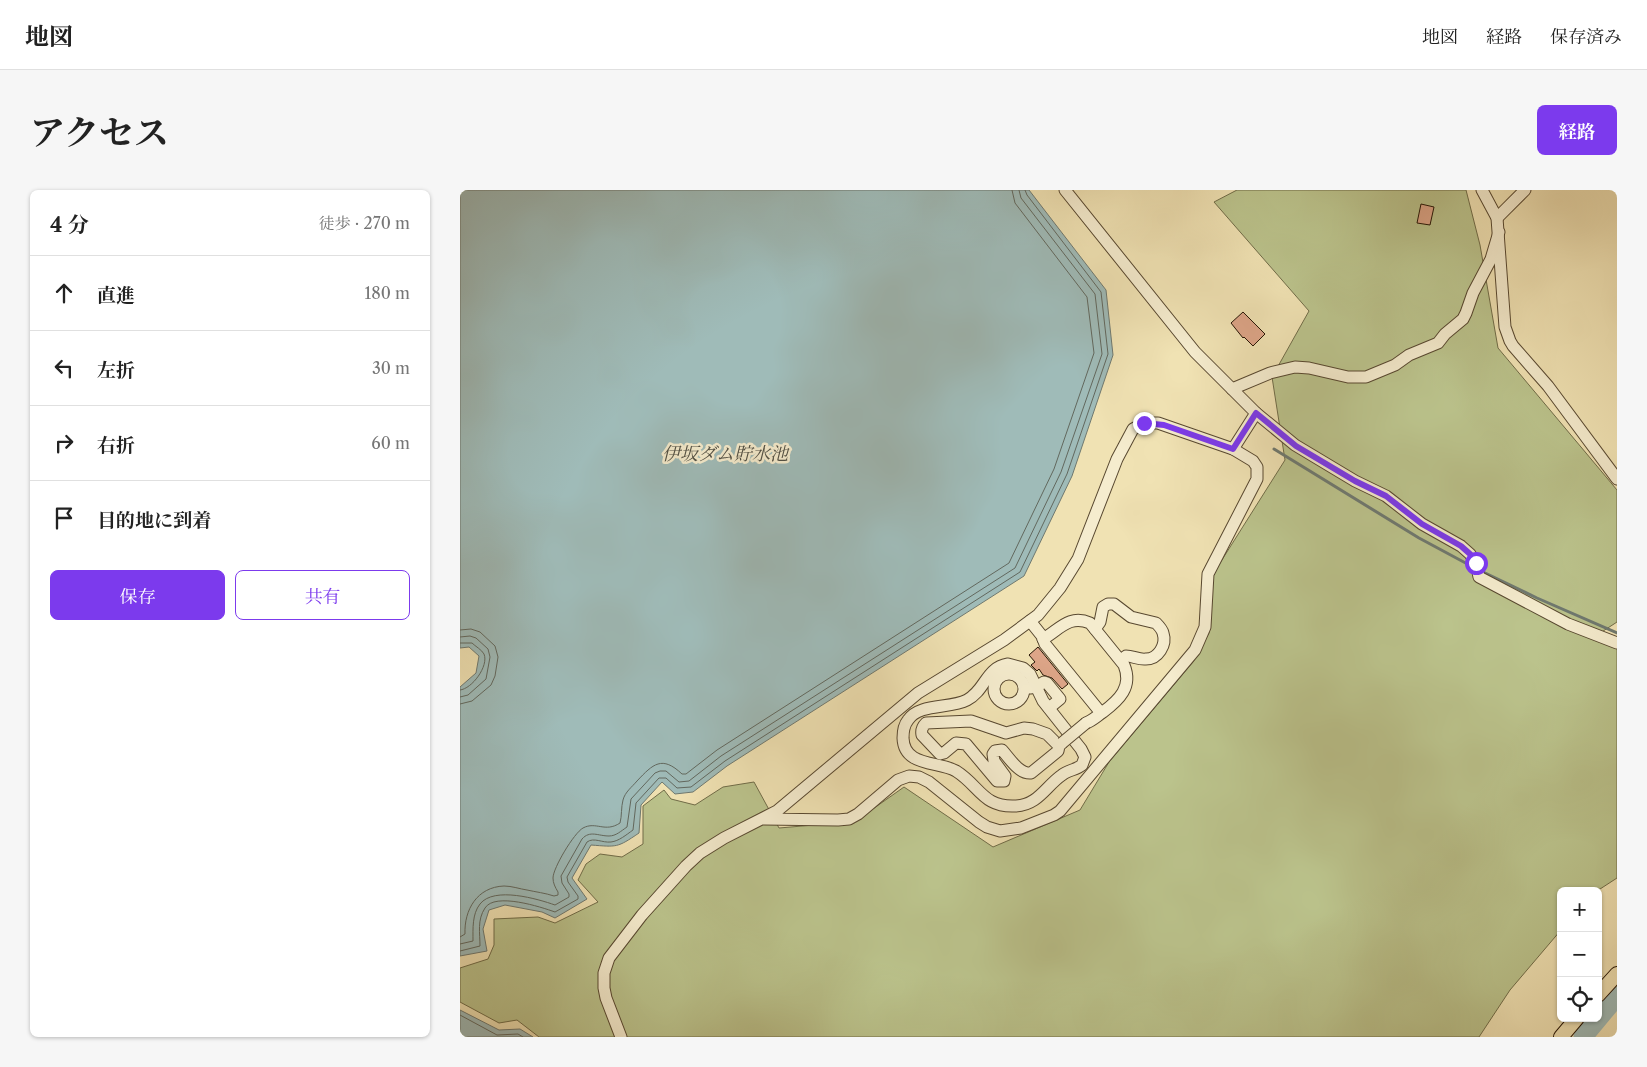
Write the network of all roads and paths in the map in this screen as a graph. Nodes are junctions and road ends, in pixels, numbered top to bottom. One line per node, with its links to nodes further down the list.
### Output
1 (1065, 190): 6 (street)
2 (1482, 190): 4 (street)
3 (1525, 190): 4 (street)
4 (1497, 218): 5 (street)
5 (1499, 232): 6 (street); 9 (street)
6 (1232, 389): 7 (street)
7 (1256, 413): 8 (street); 13 (street)
8 (1233, 449): 10 (street); 18 (street)
9 (1617, 479)
10 (1030, 621): 12 (street); 18 (street)
11 (1095, 630): 12 (street); 14 (street); 14 (street)
12 (1043, 639): 16 (street)
13 (1617, 643)
14 (1121, 660): 16 (street)
15 (1049, 708): 15 (street)
16 (1101, 713): 17 (street, bridge)
17 (1061, 744): 17 (street)
18 (764, 819): 22 (street)
19 (1617, 974): 20 (main road)
20 (1602, 991)
21 (1574, 1022): 23 (main road)
22 (621, 1037)
23 (1561, 1037)

